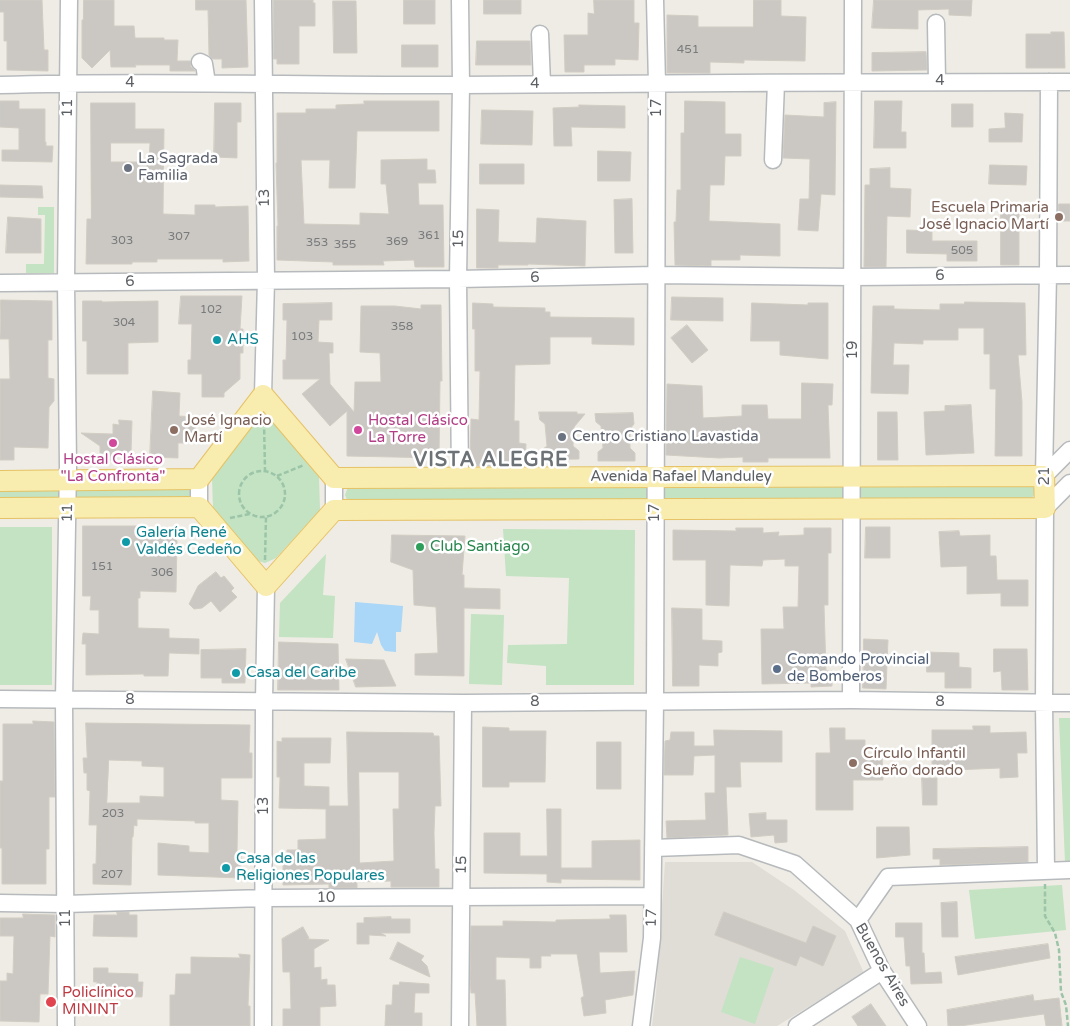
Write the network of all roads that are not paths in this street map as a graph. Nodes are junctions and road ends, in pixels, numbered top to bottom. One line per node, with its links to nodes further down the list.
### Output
1 (69, 0): 13 (street, 11)
2 (263, 0): 16 (street, 13)
3 (460, 0): 20 (street, 15)
4 (655, 0): 18 (street, 17)
5 (853, 0): 10 (street, 19)
6 (936, 23): 9 (street)
7 (540, 34): 17 (street)
8 (200, 62): 14 (street)
9 (937, 81): 10 (street, 4); 11 (street, 4)
10 (854, 82): 15 (street, 4); 25 (street, 19)
11 (1049, 82): 12 (street, 4); 22 (street, 21)
12 (1070, 82)
13 (68, 83): 14 (street, 4); 19 (street, 4); 28 (street, 11)
14 (207, 83): 16 (street, 4)
15 (776, 83): 18 (street, 4); 21 (street)
16 (263, 84): 20 (street, 4); 27 (street, 13)
17 (542, 84): 18 (street, 4); 20 (street, 4)
18 (657, 84): 23 (street, 17)
19 (0, 85)
20 (461, 85): 26 (street, 15)
21 (773, 160)
22 (1048, 274): 24 (street, 6); 25 (street, 6); 32 (street, 21)
23 (656, 275): 25 (street, 6); 26 (street, 6); 33 (street, 17)
24 (1070, 275)
25 (853, 277): 34 (street, 19)
26 (458, 279): 27 (street, 6); 36 (street, 15)
27 (266, 280): 28 (street, 6); 30 (street, 13)
28 (66, 282): 29 (street, 6); 38 (street, 11)
29 (0, 283)
30 (263, 395): 35 (main road); 37 (main road)
31 (1070, 450): 32 (street)
32 (1044, 476): 34 (main road, Avenida Rafael Manduley); 44 (main road, 21)
33 (655, 477): 34 (main road, Avenida Rafael Manduley); 36 (main road, Avenida Rafael Manduley); 46 (street, 17)
34 (852, 477): 43 (street, 19)
35 (334, 478): 36 (main road, Avenida Rafael Manduley); 47 (street)
36 (460, 478)
37 (199, 479): 38 (main road); 41 (street)
38 (68, 480): 39 (main road); 45 (street, 11)
39 (0, 481)
40 (1070, 483): 44 (street)
41 (199, 507): 45 (main road); 48 (main road)
42 (0, 508): 45 (main road)
43 (852, 508): 44 (main road); 46 (main road); 51 (street, 19)
44 (1045, 508): 55 (street, 21)
45 (68, 509): 50 (street, 11)
46 (655, 509): 47 (main road); 53 (street, 17)
47 (334, 510): 48 (main road)
48 (266, 586): 52 (street, 13)
49 (0, 699): 50 (street, 8)
50 (64, 700): 52 (street, 8); 63 (street, 11)
51 (851, 700): 53 (street, 8); 55 (street, 8)
52 (264, 701): 54 (street, 8); 61 (street, 13)
53 (655, 701): 54 (street, 8); 56 (street, 17)
54 (463, 703): 59 (street, 15)
55 (1056, 703): 57 (street, 21)
56 (653, 848): 60 (street, 17); 64 (street, Buenos Aires)
57 (1046, 870): 58 (street); 64 (street)
58 (1070, 870)
59 (461, 896): 60 (street, 10); 61 (street, 10); 68 (street, 15)
60 (652, 896): 69 (street, 17)
61 (264, 898): 63 (street, 10); 67 (street, 13)
62 (0, 903): 63 (street, 10)
63 (65, 904): 66 (street, 11)
64 (858, 920): 65 (street, Buenos Aires)
65 (882, 970): 70 (street); 71 (street, Buenos Aires)
66 (66, 1026)
67 (263, 1026)
68 (460, 1026)
69 (640, 1026)
70 (797, 1026)
71 (918, 1026)

